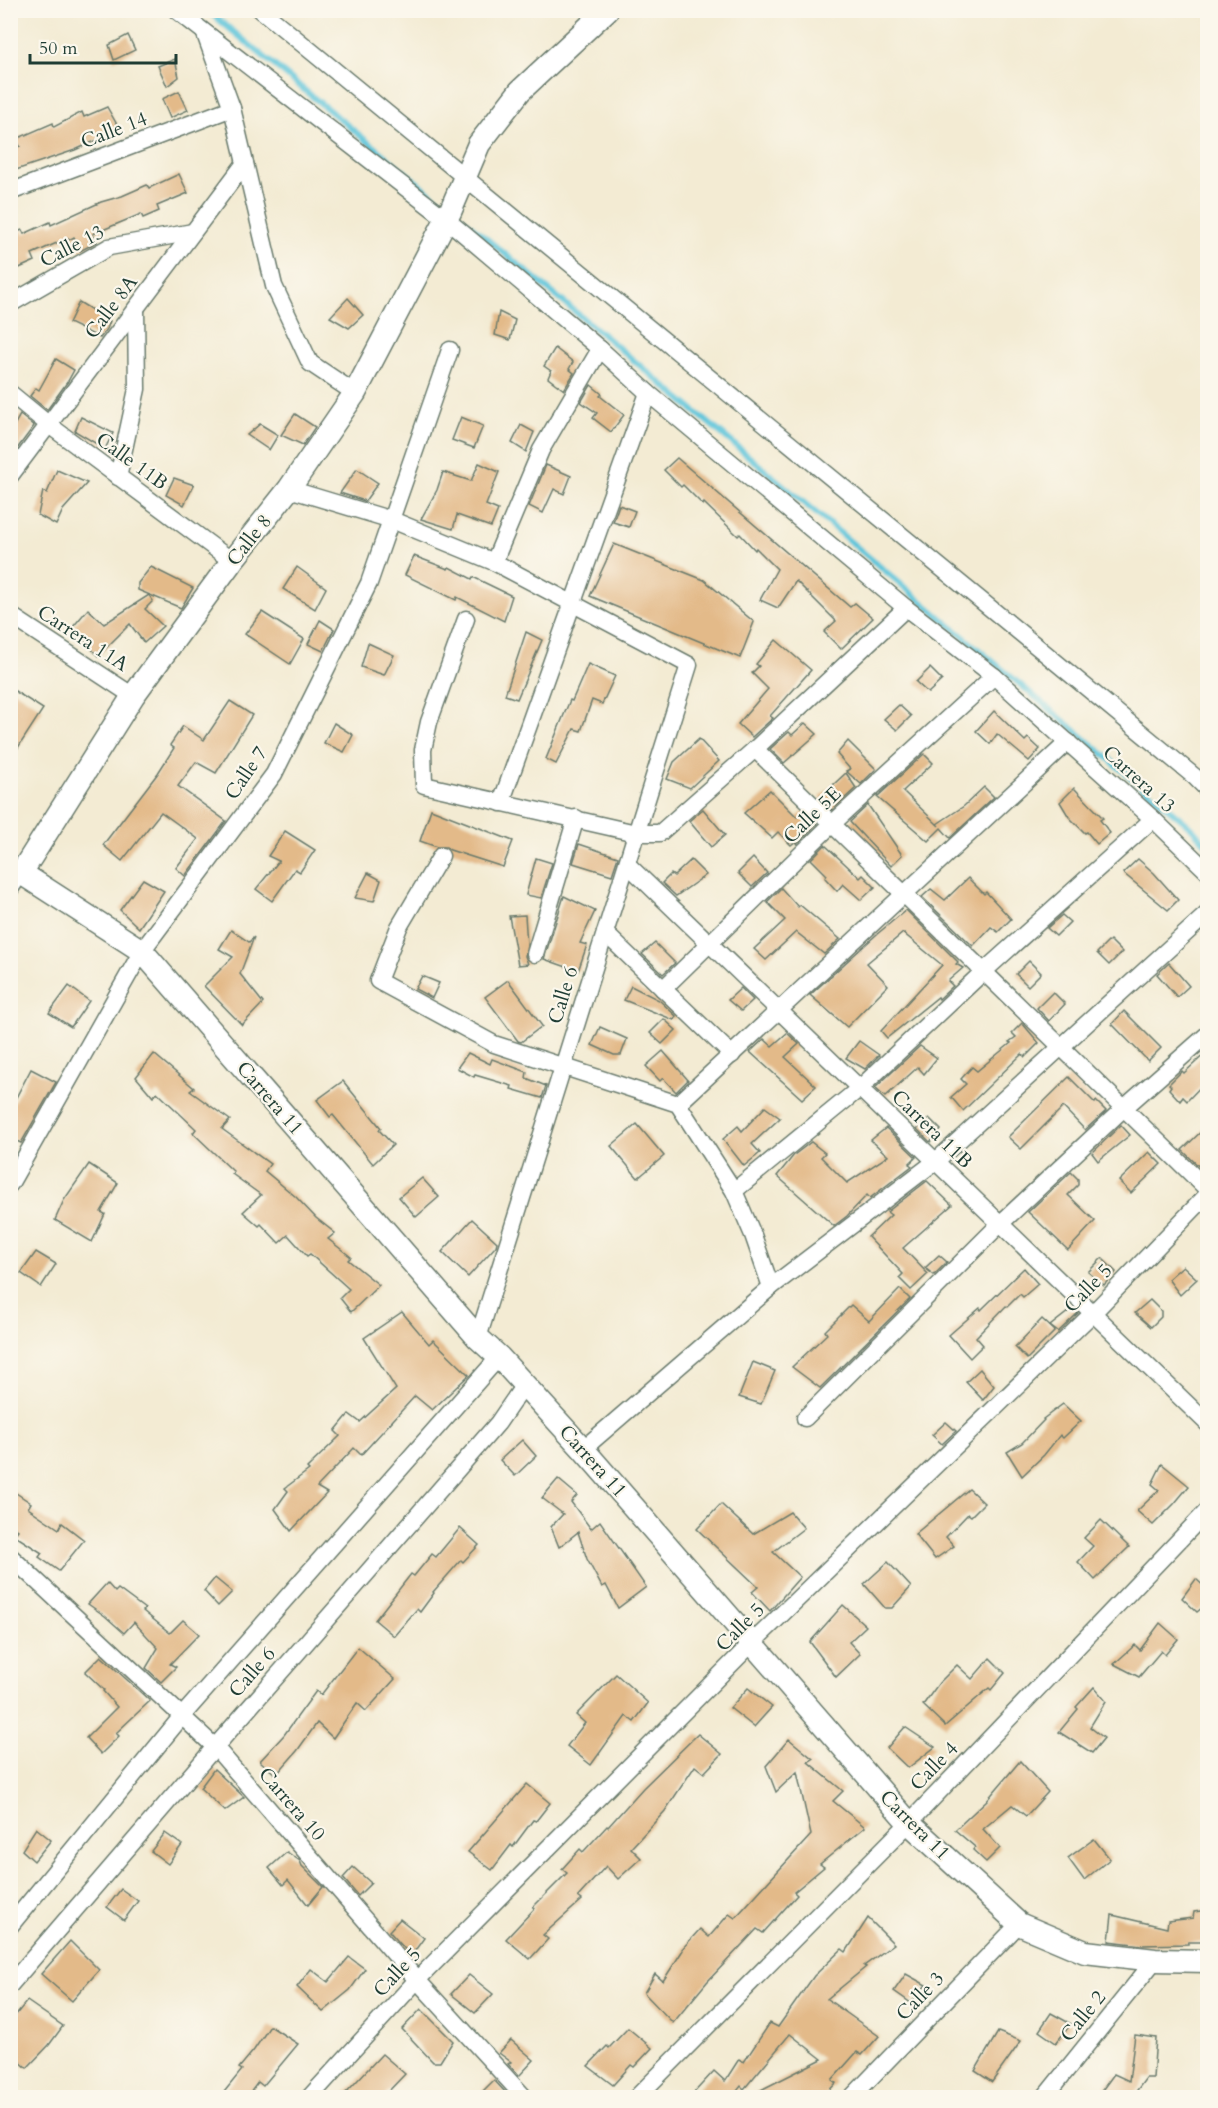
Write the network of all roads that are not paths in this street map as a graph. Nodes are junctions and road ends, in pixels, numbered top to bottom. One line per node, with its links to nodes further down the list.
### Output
1 (176, 10): 4 (street, Carrera 13)
2 (261, 10): 7 (street)
3 (607, 10): 7 (street, Calle 8)
4 (205, 33): 5 (street); 9 (street, Carrera 13)
5 (232, 108): 6 (street); 8 (street, Calle 14)
6 (245, 163): 10 (street, Calle 8A); 16 (street)
7 (462, 183): 9 (street, Calle 8); 33 (street)
8 (10, 192)
9 (448, 216): 13 (street, Carrera 13); 16 (street, Calle 8)
10 (193, 232): 11 (street, Calle 13); 12 (street, Calle 8A)
11 (10, 304)
12 (136, 309): 18 (street, Calle 8A); 20 (street)
13 (600, 349): 17 (street, Carrera 13); 24 (street)
14 (450, 350): 22 (street, Calle 7)
15 (10, 393): 18 (street, Calle 11B)
16 (355, 393): 21 (street, Calle 8)
17 (648, 393): 25 (street); 26 (street, Carrera 13)
18 (49, 425): 19 (street, Calle 8A); 20 (street, Calle 11B)
19 (10, 476)
20 (118, 477): 23 (street, Calle 11B)
21 (289, 489): 22 (street); 23 (street, Calle 8)
22 (392, 520): 24 (street); 47 (street, Calle 7)
23 (232, 561): 30 (street, Calle 8)
24 (494, 562): 25 (street)
25 (573, 603): 34 (street); 38 (street, Calle 6)
26 (906, 608): 29 (street, Carrera 13); 32 (street)
27 (10, 615): 30 (street, Carrera 11A)
28 (466, 619): 34 (street)
29 (994, 676): 31 (street, Carrera 13); 37 (street, Calle 5E)
30 (133, 696): 42 (street, Calle 8)
31 (1068, 742): 36 (street, Carrera 13); 43 (street)
32 (755, 749): 37 (street); 38 (street)
33 (1208, 790)
34 (501, 803): 35 (street)
35 (576, 818): 38 (street); 48 (street)
36 (1153, 819): 41 (street, Carrera 13); 49 (street)
37 (832, 824): 43 (street); 46 (street, Calle 5E)
38 (636, 833): 40 (street, Calle 6)
39 (441, 856): 55 (street)
40 (627, 864): 45 (street, Calle 6); 46 (street, Carrera 11B)
41 (1208, 872)
42 (14, 877): 47 (street, Carrera 11)
43 (904, 895): 49 (street); 51 (street)
44 (1208, 913): 53 (street)
45 (605, 933): 50 (street); 55 (street, Calle 6)
46 (710, 943): 50 (street, Calle 5E); 51 (street, Carrera 11B)
47 (142, 951): 60 (street, Calle 7); 66 (street, Carrera 11)
48 (535, 954)
49 (983, 972): 53 (street); 56 (street)
50 (663, 989): 54 (street)
51 (779, 1010): 54 (street); 56 (street, Carrera 11B)
52 (1208, 1034): 58 (street)
53 (1061, 1047): 58 (street); 59 (street)
54 (732, 1055): 57 (street)
55 (563, 1066): 57 (street); 66 (street, Calle 6)
56 (860, 1088): 59 (street, Carrera 11B); 61 (street)
57 (678, 1104): 61 (street)
58 (1124, 1108): 62 (street); 63 (street)
59 (936, 1161): 63 (street, Carrera 11B); 64 (street)
60 (10, 1184)
61 (734, 1191): 64 (street)
62 (1208, 1192): 65 (street, Calle 5)
63 (1000, 1224): 65 (street, Carrera 11B); 69 (street)
64 (771, 1287): 71 (street)
65 (1093, 1313): 70 (street, Carrera 11B); 74 (street, Calle 5)
66 (478, 1338): 67 (street, Carrera 11)
67 (500, 1357): 68 (street, Carrera 11); 75 (street, Calle 6)
68 (524, 1385): 71 (street, Carrera 11); 76 (street, Calle 6)
69 (805, 1418)
70 (1208, 1424)
71 (583, 1449): 74 (street, Carrera 11)
72 (1208, 1510): 77 (street, Calle 4)
73 (10, 1556): 75 (street, Carrera 10)
74 (752, 1643): 77 (street, Carrera 11); 82 (street, Calle 5)
75 (183, 1716): 76 (street, Carrera 10); 79 (street, Calle 6)
76 (215, 1747): 82 (street, Carrera 10); 83 (street, Calle 6)
77 (909, 1823): 78 (street, Carrera 11); 86 (street, Calle 4)
78 (1019, 1924): 80 (street, Carrera 11); 87 (street, Calle 3)
79 (10, 1926)
80 (1155, 1960): 81 (street, Carrera 11); 88 (street, Calle 2)
81 (1208, 1962)
82 (417, 1980): 84 (street, Calle 5); 85 (street, Carrera 10)
83 (10, 1985)
84 (309, 2097)
85 (525, 2097)
86 (636, 2097)
87 (851, 2097)
88 (1044, 2097)

